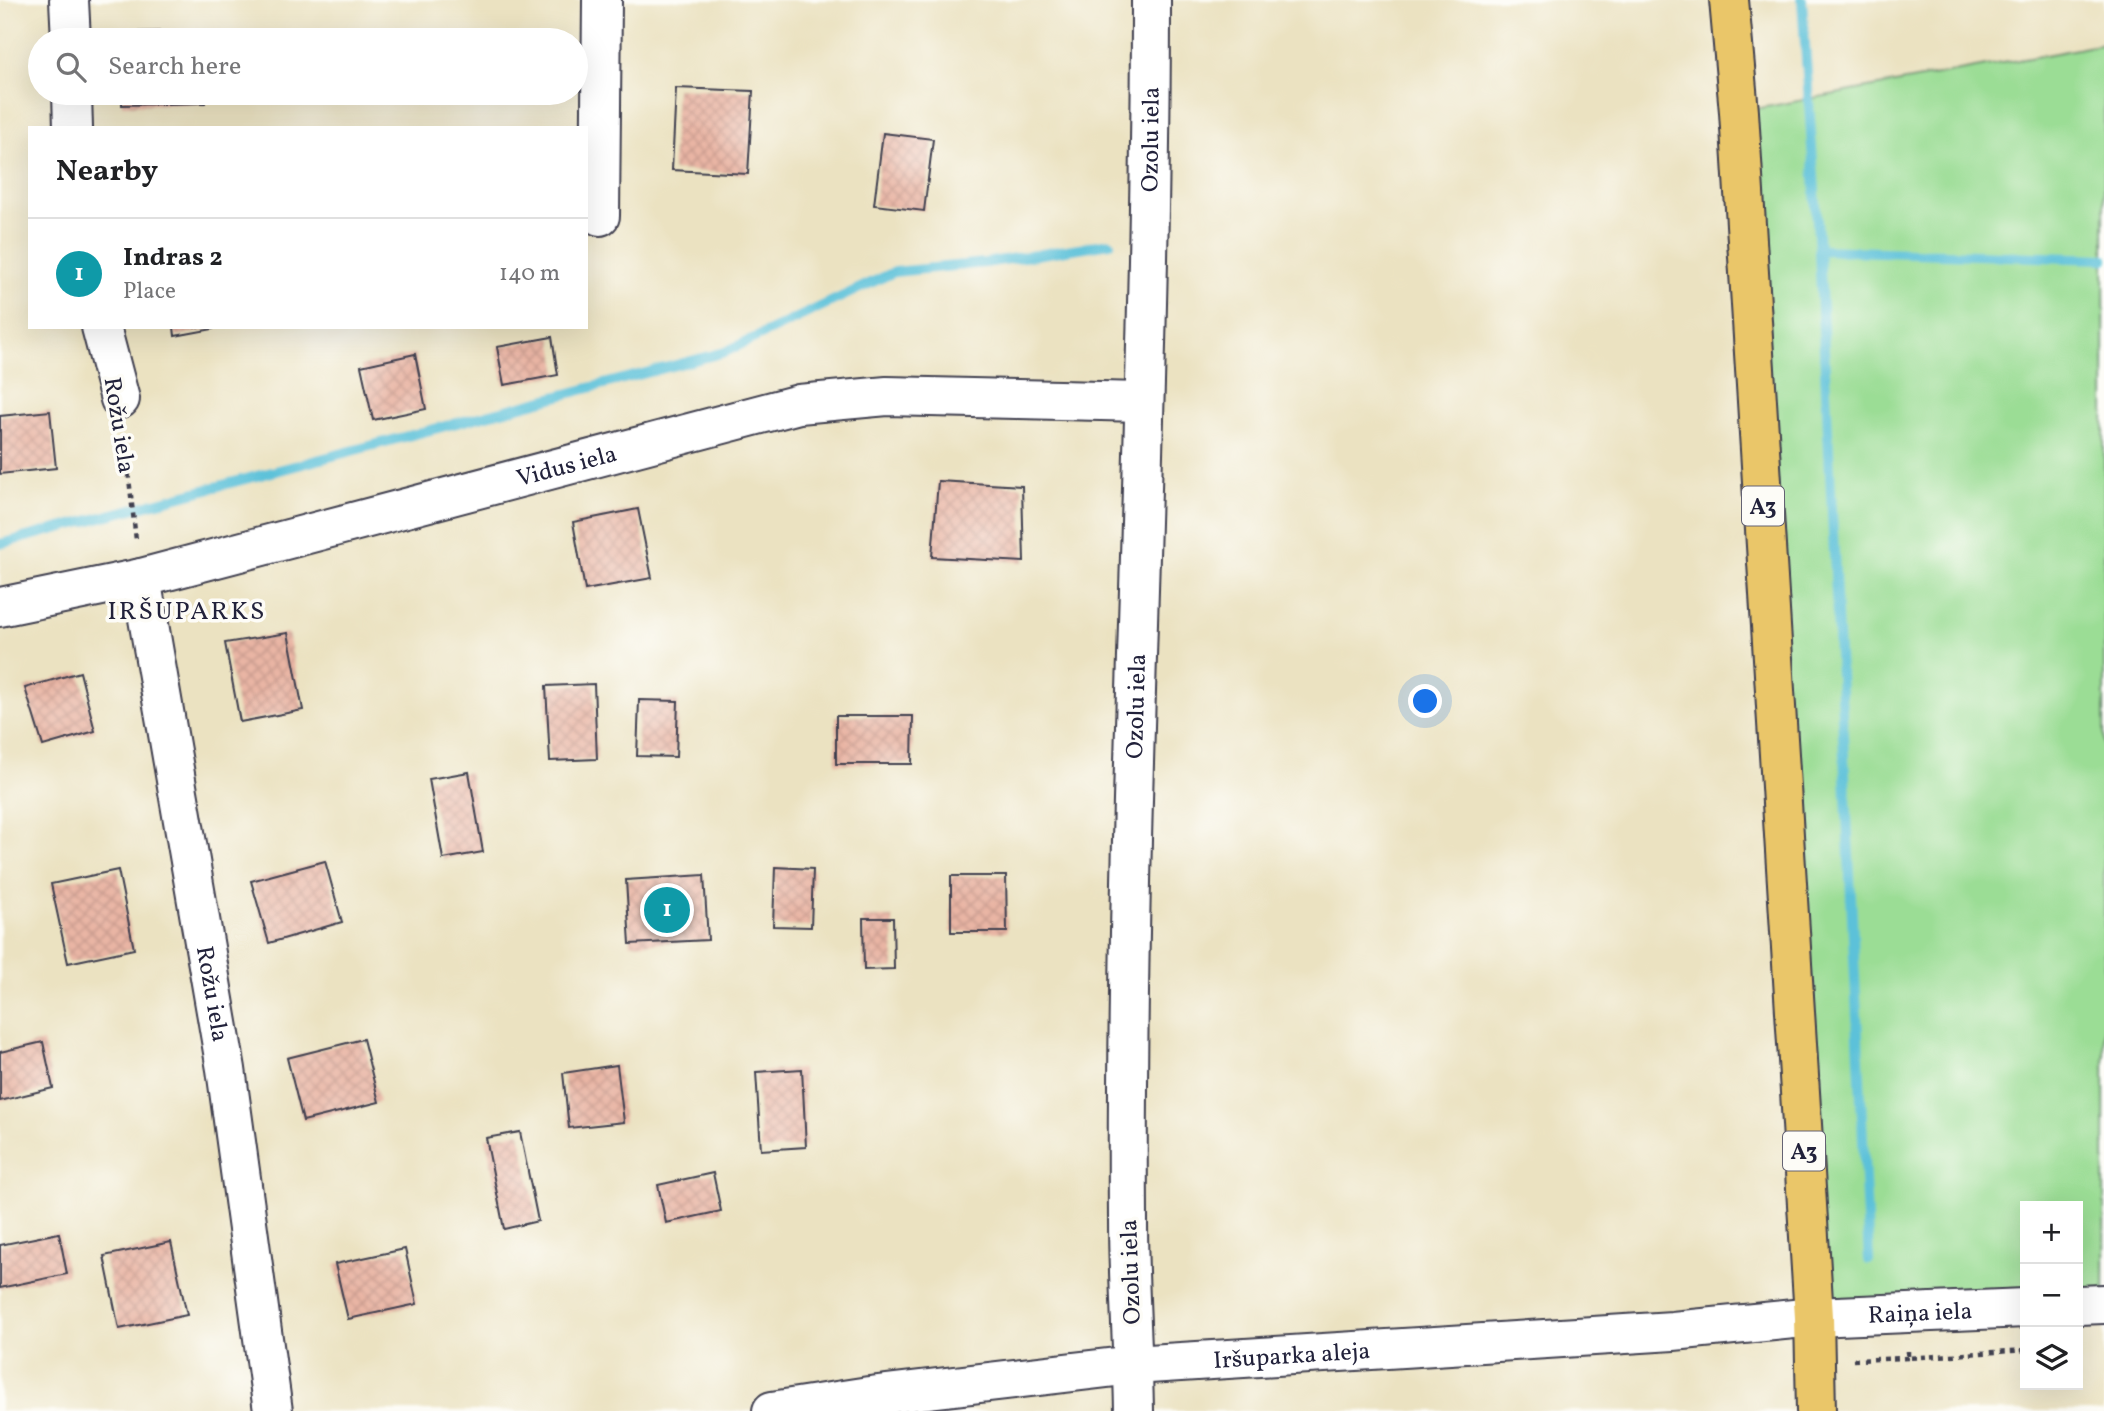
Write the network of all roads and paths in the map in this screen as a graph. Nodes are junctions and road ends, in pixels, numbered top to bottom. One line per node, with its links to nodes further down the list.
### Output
1 (69, 0): 5 (street)
2 (602, 0): 8 (street)
3 (1151, 0): 11 (street, Ozolu iela)
4 (1729, 0): 18 (highway, A3)
5 (70, 28)
6 (72, 105): 7 (street)
7 (73, 126)
8 (600, 216)
9 (102, 329): 10 (street, Rožu iela)
10 (120, 399): 12 (path, Rožu iela)
11 (1142, 402): 13 (street, Vidus iela); 21 (street, Ozolu iela)
12 (134, 524)
13 (141, 578): 14 (street, Vidus iela); 22 (street, Rožu iela)
14 (0, 607)
15 (2104, 1304): 16 (street)
16 (2083, 1305)
17 (2020, 1307): 18 (street, Raiņa iela)
18 (1814, 1317): 20 (highway, A3); 21 (street, Iršuparka aleja)
19 (1908, 1358): 20 (path)
20 (1815, 1359): 25 (highway, A3)
21 (1133, 1365): 23 (street, Iršuparka aleja); 24 (street, Ozolu iela)
22 (273, 1411)
23 (772, 1411)
24 (1135, 1411)
25 (1816, 1411)

